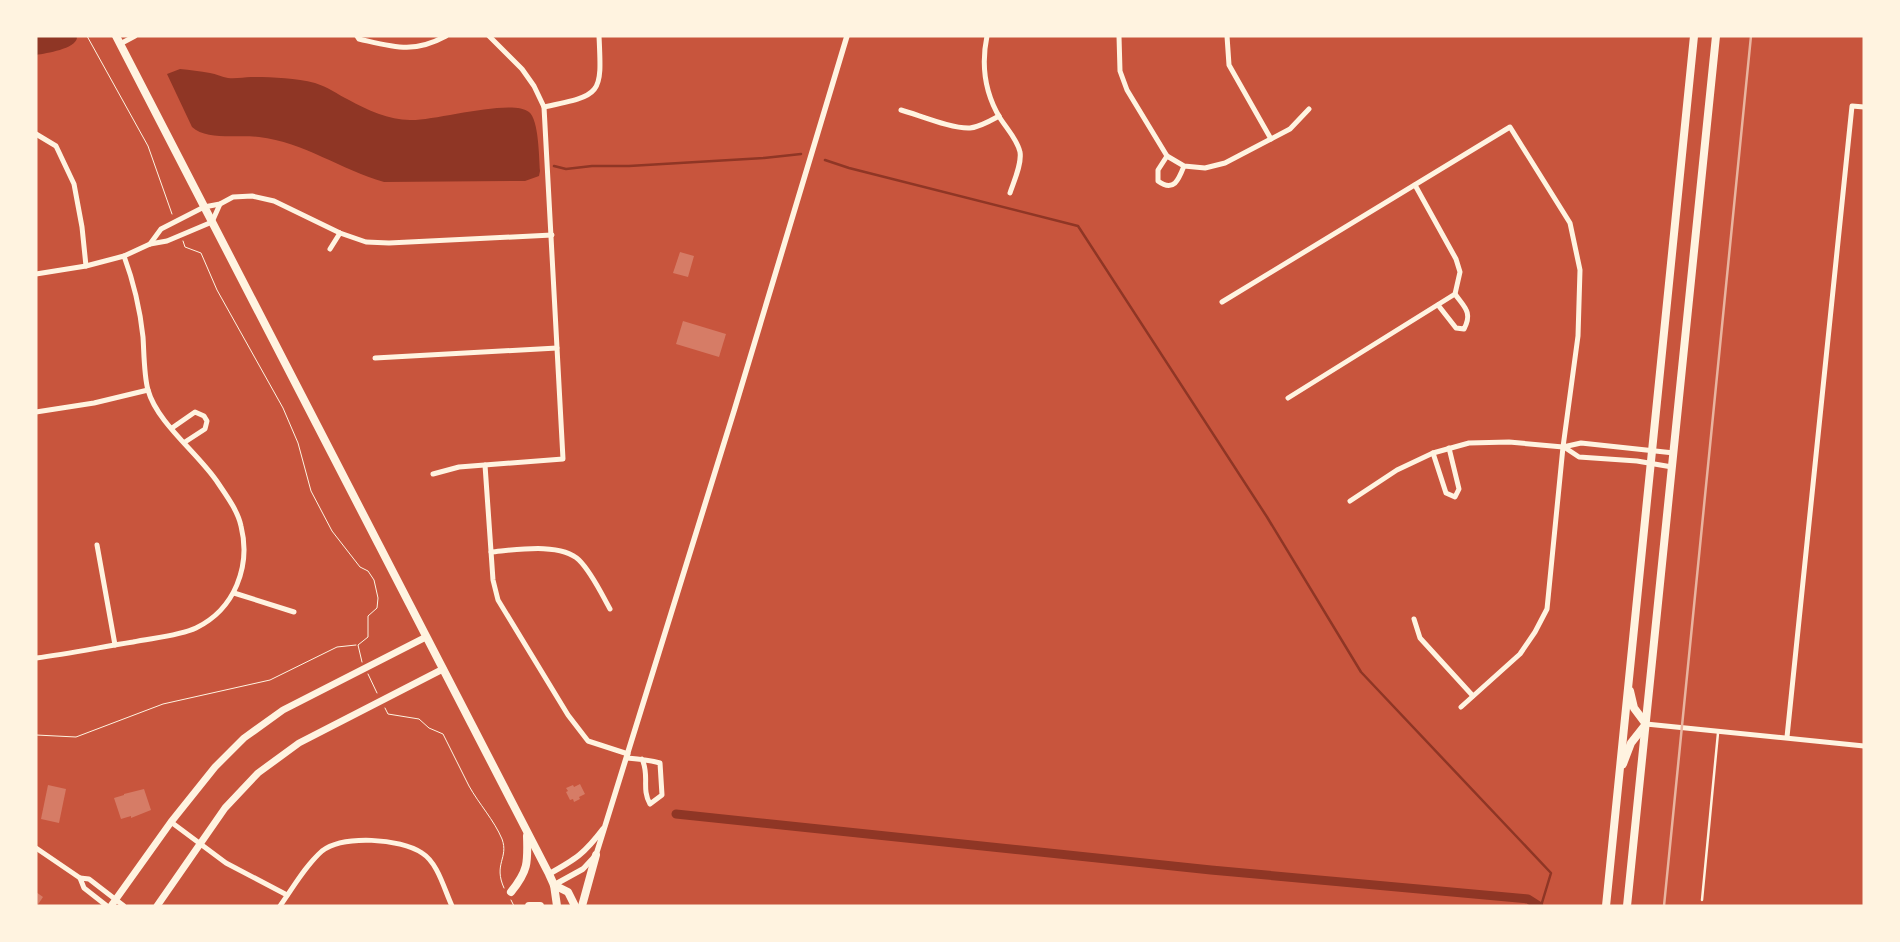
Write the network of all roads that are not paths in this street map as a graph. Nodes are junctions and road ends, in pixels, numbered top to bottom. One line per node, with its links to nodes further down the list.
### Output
1 (135, 36): 12 (street)
2 (357, 36): 3 (street)
3 (446, 36)
4 (489, 36): 13 (street)
5 (599, 36): 13 (street)
6 (847, 36): 71 (street)
7 (986, 36): 17 (street)
8 (1119, 36): 20 (street)
9 (1227, 36): 19 (street)
10 (1694, 36): 46 (main road)
11 (1716, 36): 48 (main road)
12 (118, 40): 25 (main road)
13 (544, 107): 28 (street)
14 (1864, 107): 69 (street)
15 (1309, 109): 19 (street)
16 (901, 110): 17 (street)
17 (999, 116): 23 (street)
18 (36, 134): 32 (street)
19 (1271, 139): 21 (street)
20 (1167, 156): 21 (street); 21 (street)
21 (1184, 166)
22 (1415, 185): 34 (street); 35 (street); 44 (street)
23 (1010, 193)
24 (220, 204): 25 (street); 26 (street); 27 (street)
25 (204, 207): 26 (main road); 29 (street)
26 (212, 222): 29 (street); 60 (main road)
27 (340, 233): 28 (street); 30 (street)
28 (552, 235): 37 (street)
29 (150, 244): 31 (street)
30 (330, 249)
31 (124, 256): 32 (street); 39 (street)
32 (86, 266): 33 (street)
33 (36, 274)
34 (1454, 294): 36 (street); 36 (street)
35 (1222, 302)
36 (1438, 305): 40 (street)
37 (558, 348): 38 (street); 50 (street)
38 (375, 358)
39 (148, 390): 41 (street); 42 (street)
40 (1288, 398)
41 (36, 412)
42 (172, 428): 43 (street); 43 (street)
43 (185, 442): 56 (street)
44 (1564, 447): 45 (street); 46 (street); 49 (street); 65 (street)
45 (1449, 448): 47 (street); 47 (street)
46 (1653, 450): 48 (street); 49 (main road)
47 (1433, 453): 53 (street)
48 (1674, 453): 51 (main road)
49 (1651, 463): 51 (street); 64 (main road)
50 (485, 466): 52 (street); 55 (street)
51 (1672, 467): 67 (main road)
52 (433, 474)
53 (1350, 501)
54 (98, 545): 61 (street)
55 (491, 552): 57 (street); 71 (street)
56 (234, 593): 58 (street); 61 (street)
57 (610, 609)
58 (294, 612)
59 (1414, 619): 65 (street)
60 (426, 637): 63 (main road); 74 (main road)
61 (115, 645): 62 (street)
62 (36, 658)
63 (443, 670): 76 (main road); 77 (main road)
64 (1630, 674): 67 (main road); 73 (main road)
65 (1473, 696): 66 (street)
66 (1461, 707)
67 (1646, 724): 68 (street); 73 (main road); 99 (main road)
68 (1719, 731): 69 (street); 86 (lane)
69 (1787, 737): 70 (street)
70 (1864, 746)
71 (627, 756): 72 (street); 75 (street)
72 (642, 759): 72 (street)
73 (1619, 776): 98 (main road)
74 (170, 822): 77 (street); 85 (main road)
75 (606, 825): 79 (street); 80 (street)
76 (527, 834): 80 (main road); 83 (main road)
77 (200, 844): 84 (street); 90 (main road)
78 (36, 848): 81 (street)
79 (596, 854): 82 (street); 97 (main road)
80 (548, 874): 82 (main road)
81 (80, 878): 85 (street); 87 (street)
82 (554, 885): 95 (main road); 96 (main road)
83 (510, 895)
84 (287, 896): 91 (street); 92 (street)
85 (116, 899): 88 (main road); 89 (street)
86 (1702, 900)
87 (107, 906)
88 (112, 906)
89 (124, 906)
90 (156, 906)
91 (280, 906)
92 (452, 906)
93 (529, 906): 94 (main road)
94 (540, 906)
95 (557, 906)
96 (575, 906)
97 (582, 906)
98 (1606, 906)
99 (1628, 906)

